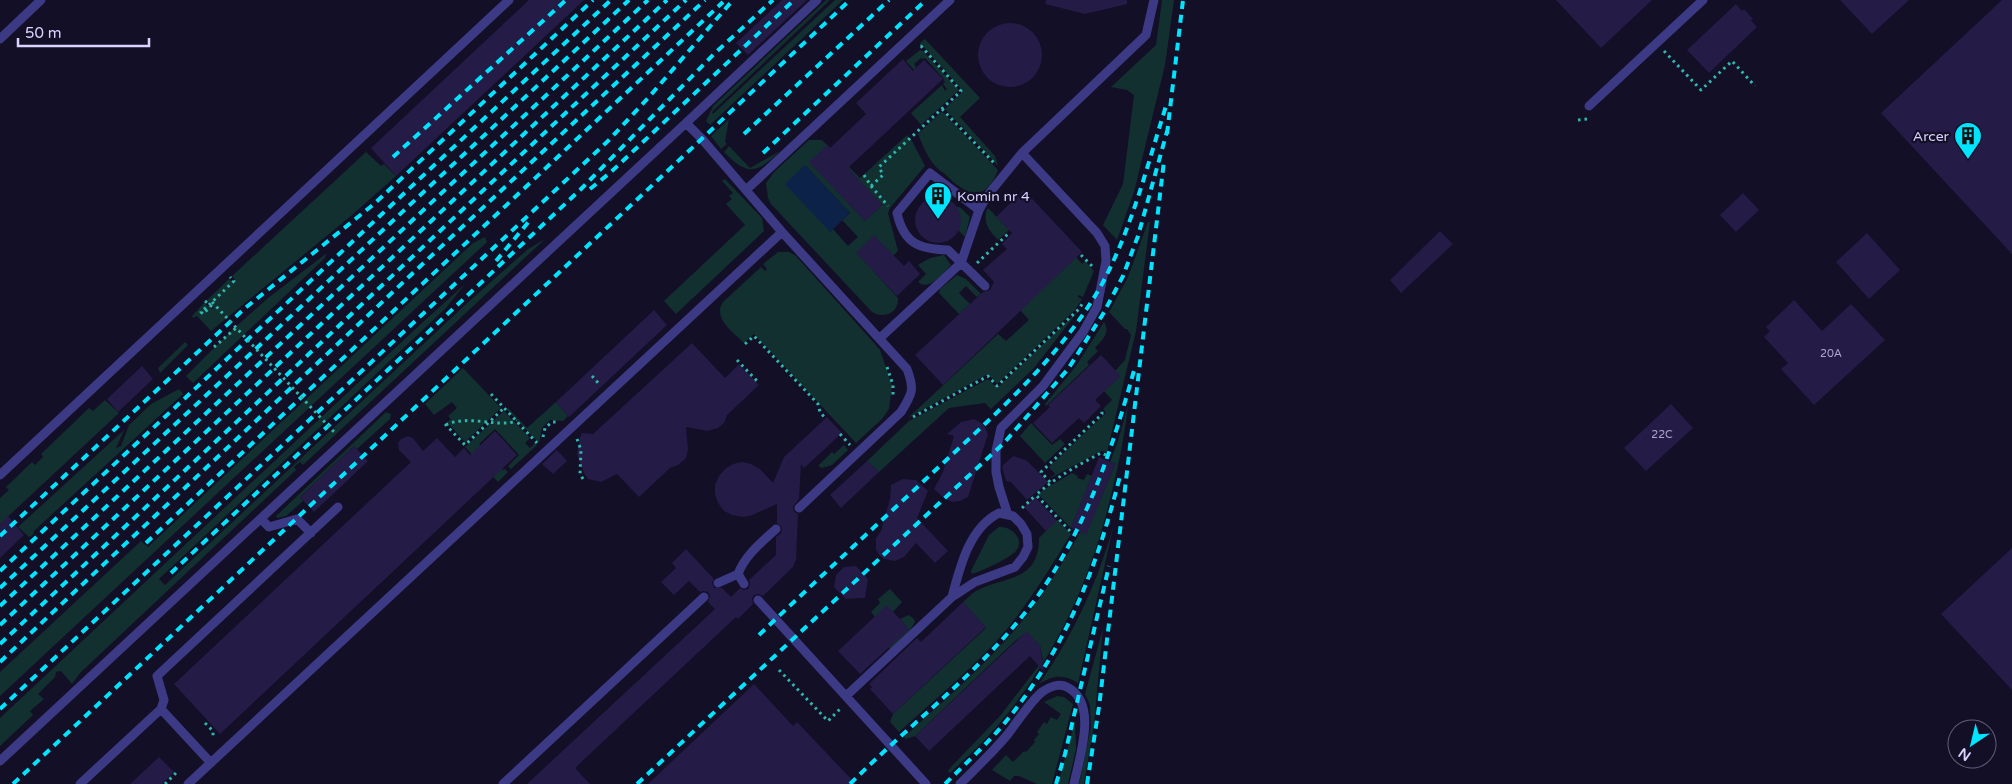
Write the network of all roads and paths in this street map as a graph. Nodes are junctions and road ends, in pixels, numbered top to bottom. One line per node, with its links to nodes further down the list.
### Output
1 (41, 0): 7 (lane)
2 (509, 0): 55 (lane)
3 (817, 0): 13 (lane)
4 (950, 0): 18 (lane)
5 (1154, 0): 14 (lane)
6 (1702, 0): 11 (lane)
7 (0, 39)
8 (916, 50): 12 (path)
9 (1664, 51): 10 (path)
10 (1755, 86)
11 (1589, 106)
12 (942, 109): 15 (path); 17 (path)
13 (686, 124): 18 (lane); 62 (lane)
14 (1022, 154): 20 (lane); 61 (lane)
15 (1000, 169)
16 (864, 175): 17 (path)
17 (871, 186): 19 (path)
18 (746, 190): 21 (lane)
19 (890, 208)
20 (979, 210): 24 (lane); 24 (lane)
21 (782, 232): 33 (lane); 78 (lane)
22 (1009, 233): 26 (path)
23 (1081, 255): 25 (path)
24 (961, 263): 26 (lane); 33 (lane)
25 (1096, 270)
26 (969, 271): 28 (lane)
27 (230, 277): 30 (path)
28 (985, 286)
29 (205, 300): 30 (path)
30 (212, 302): 32 (path, bridge)
31 (1083, 302): 46 (path)
32 (236, 328): 35 (path, bridge); 49 (path, bridge)
33 (880, 338): 60 (lane)
34 (745, 344): 45 (path)
35 (214, 347)
36 (737, 360): 39 (path)
37 (885, 360): 42 (path)
38 (592, 376): 40 (path)
39 (759, 383)
40 (602, 388)
41 (491, 394): 43 (path)
42 (892, 403)
43 (504, 408): 47 (path); 48 (path)
44 (1102, 408): 57 (path)
45 (825, 418)
46 (908, 420)
47 (489, 421): 47 (path); 48 (path)
48 (517, 421): 52 (path)
49 (335, 433)
50 (576, 433): 56 (path)
51 (840, 434): 53 (path)
52 (539, 445)
53 (853, 448)
54 (1106, 454): 57 (path)
55 (0, 475)
56 (583, 479)
57 (1050, 482): 58 (path)
58 (1036, 495): 61 (path); 64 (path)
59 (338, 507): 65 (lane)
60 (799, 508)
61 (1011, 516): 70 (lane); 70 (lane)
62 (261, 519): 65 (lane); 77 (lane)
63 (776, 529): 66 (lane)
64 (1070, 531)
65 (311, 533): 74 (lane)
66 (738, 574): 67 (lane); 68 (lane)
67 (718, 583)
68 (744, 584)
69 (704, 597): 83 (lane)
70 (952, 597): 73 (lane)
71 (758, 600): 73 (lane)
72 (779, 670): 73 (path)
73 (845, 700): 84 (lane)
74 (161, 709): 78 (lane); 80 (lane)
75 (205, 723): 76 (path)
76 (213, 739)
77 (0, 761)
78 (211, 763): 82 (lane)
79 (177, 772): 81 (path)
80 (80, 784)
81 (165, 784)
82 (188, 784)
83 (503, 784)
84 (926, 784)
85 (960, 784): 86 (lane)
86 (1074, 784)

